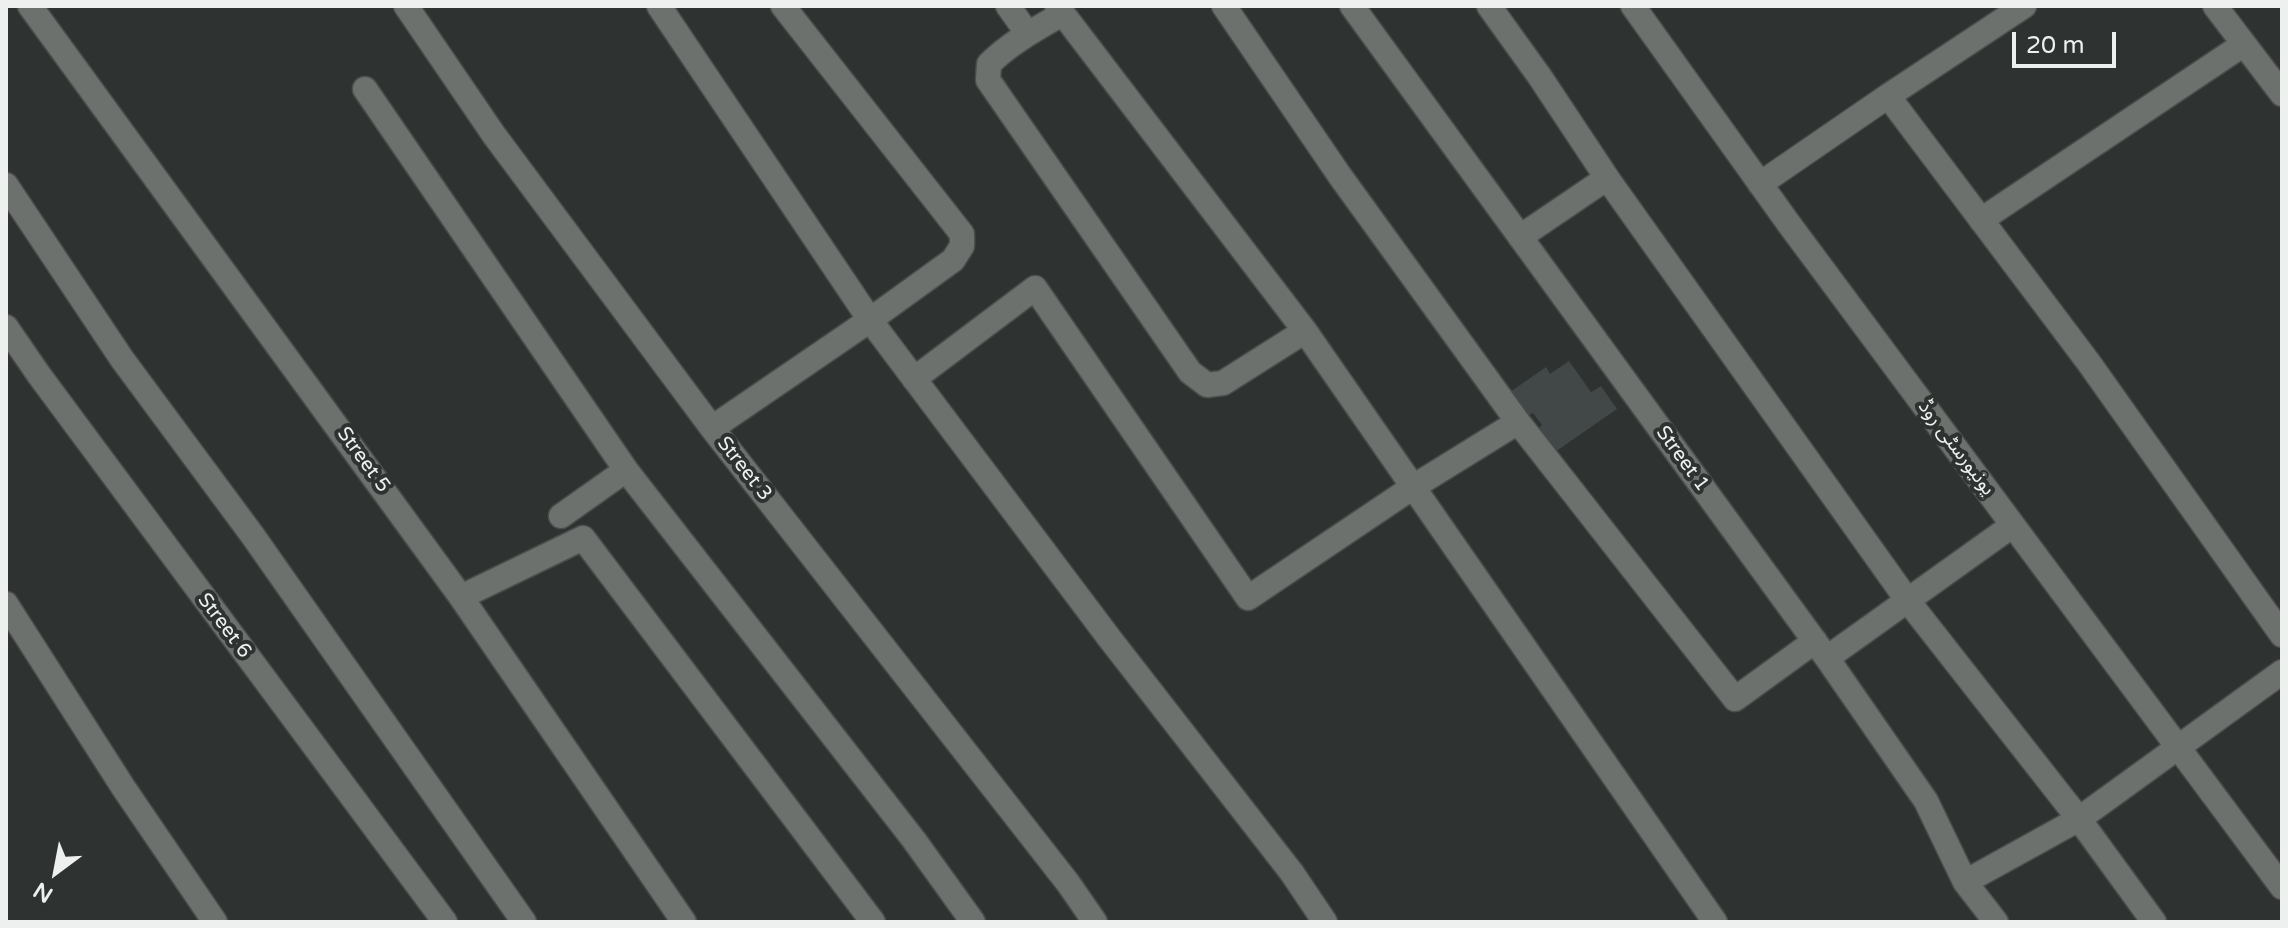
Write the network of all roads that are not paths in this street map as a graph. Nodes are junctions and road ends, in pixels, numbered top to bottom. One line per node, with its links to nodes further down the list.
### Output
1 (30, 6): 33 (street, Street 5)
2 (406, 6): 28 (street, Street 3)
3 (659, 6): 23 (street)
4 (783, 6): 23 (street)
5 (1008, 6): 13 (street)
6 (1224, 6): 27 (street)
7 (1352, 6): 22 (street, Street 1)
8 (1489, 6): 18 (street)
9 (1633, 6): 19 (street, یونیورسٹی روڈ)
10 (2024, 6): 17 (street)
11 (2215, 6): 14 (street)
12 (1060, 10): 13 (street); 25 (street)
13 (1028, 34): 25 (street)
14 (2244, 44): 16 (street); 21 (street)
15 (365, 89): 29 (street)
16 (2282, 94)
17 (1888, 96): 19 (street); 21 (street)
18 (1607, 178): 22 (street); 34 (street)
19 (1760, 184): 32 (street, یونیورسٹی روڈ)
20 (6, 185): 45 (street)
21 (1981, 220): 36 (street)
22 (1520, 237): 37 (street, Street 1)
23 (870, 320): 26 (street); 28 (street)
24 (6, 327): 44 (street, Street 6)
25 (1305, 331): 30 (street)
26 (914, 379): 30 (street); 50 (street)
27 (1518, 422): 30 (street); 37 (street)
28 (712, 428): 49 (street, Street 3)
29 (626, 470): 31 (street); 48 (street)
30 (1413, 487): 51 (street)
31 (561, 516)
32 (2013, 525): 34 (street); 39 (street, یونیورسٹی روڈ)
33 (461, 597): 46 (street, Street 5); 47 (street)
34 (1908, 601): 37 (street); 40 (street)
35 (6, 604): 43 (street)
36 (2282, 635)
37 (1821, 650): 41 (street, Street 1)
38 (2282, 672): 39 (street)
39 (2177, 746): 40 (street); 42 (street, یونیورسٹی روڈ)
40 (2079, 819): 41 (street); 53 (street)
41 (1965, 882): 52 (street, Street 1)
42 (2282, 887)
43 (215, 922)
44 (445, 922)
45 (524, 922)
46 (684, 922)
47 (873, 922)
48 (973, 922)
49 (1095, 922)
50 (1325, 922)
51 (1715, 922)
52 (1996, 922)
53 (2154, 922)

